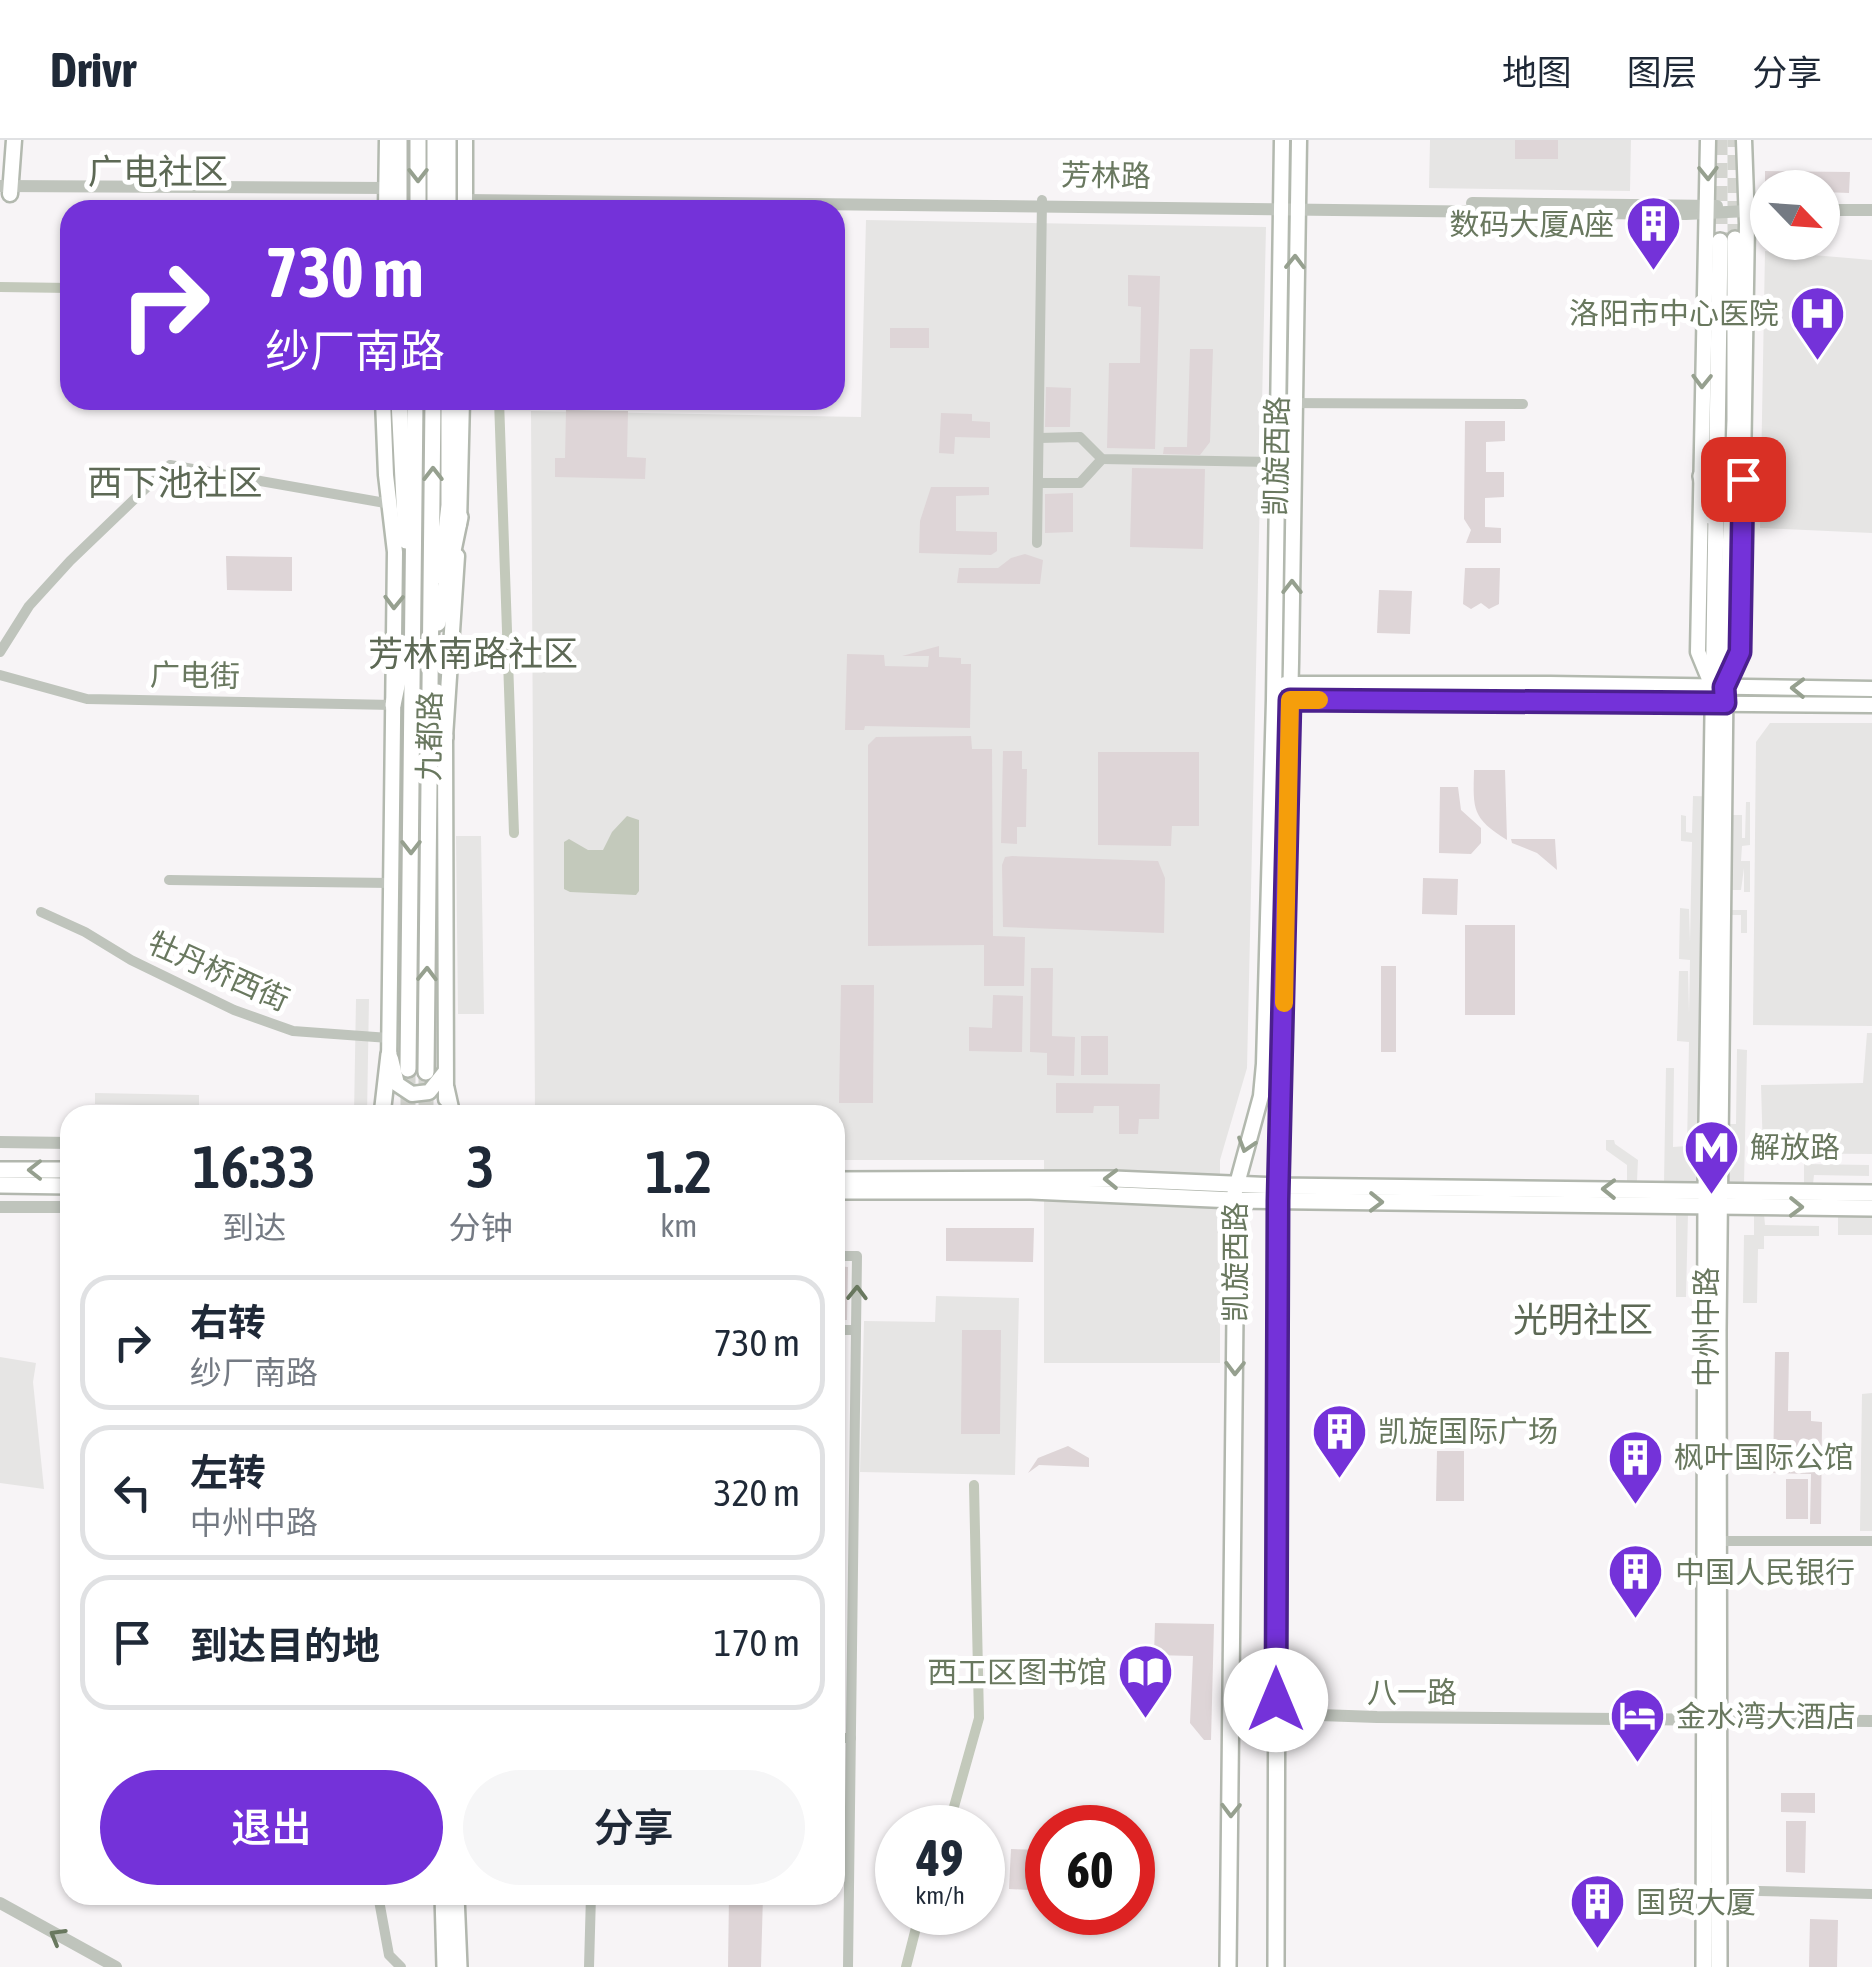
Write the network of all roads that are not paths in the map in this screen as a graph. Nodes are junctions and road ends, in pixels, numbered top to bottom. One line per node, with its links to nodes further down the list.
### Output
1 (4, 140): 13 (main road)
2 (14, 140): 13 (main road)
3 (387, 140): 14 (main road)
4 (399, 140): 15 (main road)
5 (418, 140): 16 (main road, one-way to 16)
6 (435, 140): 17 (main road)
7 (448, 140): 18 (main road)
8 (465, 140): 19 (main road)
9 (1282, 140): 22 (main road, 凯旋西路)
10 (1298, 140): 22 (main road, 凯旋西路)
11 (1708, 140): 23 (main road, 中州中路, one-way to 23)
12 (1744, 140): 24 (main road, 中州中路)
13 (4, 190): 14 (street)
14 (386, 198)
15 (399, 200)
16 (418, 200)
17 (435, 200)
18 (448, 200)
19 (465, 200)
20 (845, 202): 21 (street, 芳林路)
21 (1042, 203): 22 (street, 芳林路); 37 (street)
22 (1288, 205): 23 (street, 芳林路); 28 (main road, 凯旋西路); 29 (main road, 凯旋西路, one-way to 22)
23 (1706, 209): 24 (street, 芳林路); 40 (main road, 中州中路, one-way to 40)
24 (1746, 210): 25 (street, 芳林路); 52 (main road, 中州中路)
25 (1750, 210)
26 (1840, 210): 27 (street)
27 (1872, 210)
28 (1277, 404): 29 (street); 39 (main road, 凯旋西路)
29 (1294, 404): 30 (street); 50 (main road, 凯旋西路, one-way to 29)
30 (1523, 404)
31 (384, 410): 42 (main road, 九都路)
32 (399, 410): 42 (main road)
33 (415, 410): 46 (main road, 九都路)
34 (434, 410): 48 (main road, 九都路, one-way to 34)
35 (449, 410): 48 (main road)
36 (462, 410): 43 (main road, 九都路)
37 (1039, 438): 38 (street); 41 (street)
38 (1102, 459): 39 (street); 41 (street)
39 (1276, 462): 50 (main road, 凯旋西路)
40 (1700, 476): 44 (main road); 52 (main road, 中州中路)
41 (1038, 483): 45 (street)
42 (397, 505): 46 (main road); 47 (street); 53 (main road, 九都路, one-way to 53)
43 (460, 517): 48 (main road); 55 (main road, 九都路)
44 (1715, 541): 52 (main road, 中州中路); 52 (main road, 中州中路)
45 (1037, 543)
46 (413, 607): 53 (main road); 60 (main road, 九都路, one-way to 60)
47 (0, 652)
48 (431, 661): 55 (main road); 61 (main road, 九都路, one-way to 48)
49 (0, 676): 53 (street, 广电街)
50 (1285, 689): 52 (main road); 73 (main road, 凯旋西路, one-way to 73); 74 (main road, 凯旋西路)
51 (1872, 689): 52 (main road, one-way to 52)
52 (1719, 695): 54 (main road); 76 (main road, 中州中路)
53 (392, 704): 57 (main road, 九都路)
54 (1872, 705)
55 (445, 737): 62 (main road, 九都路)
56 (169, 880): 57 (street)
57 (391, 882): 59 (main road, 九都路)
58 (41, 912): 59 (street, 牡丹桥西街)
59 (389, 1046): 62 (main road); 63 (main road)
60 (408, 1069)
61 (426, 1072)
62 (446, 1080): 64 (main road)
63 (386, 1105)
64 (448, 1105)
65 (0, 1142): 66 (street)
66 (60, 1143)
67 (0, 1170): 68 (main road, one-way to 67)
68 (60, 1170)
69 (845, 1180): 73 (main road, one-way to 69)
70 (0, 1186): 71 (main road)
71 (60, 1186)
72 (845, 1191): 73 (main road)
73 (1234, 1192): 74 (main road); 85 (main road, 凯旋西路, one-way to 85)
74 (1278, 1193): 76 (main road); 86 (main road, 凯旋西路)
75 (1872, 1193): 76 (main road)
76 (1714, 1198): 79 (main road, one-way to 79); 83 (main road, 中州中路); 87 (main road, 中州中路)
77 (0, 1207): 78 (street)
78 (60, 1207)
79 (1872, 1208)
80 (845, 1256): 82 (street, one-way to 80)
81 (845, 1330): 82 (street)
82 (856, 1330): 90 (street)
83 (1718, 1540): 84 (street); 87 (main road, 中州中路)
84 (1872, 1541)
85 (1232, 1712): 86 (street, 八一路); 106 (main road, 凯旋西路, one-way to 106)
86 (1276, 1712): 87 (street, 八一路); 107 (main road, 凯旋西路)
87 (1713, 1717): 88 (street, 八一路); 93 (main road, 中州中路); 108 (main road, 中州中路)
88 (1872, 1718)
89 (845, 1738): 90 (street)
90 (851, 1738): 92 (street)
91 (845, 1876): 92 (street)
92 (849, 1876): 105 (street)
93 (1718, 1890): 94 (street); 109 (main road, 中州中路)
94 (1872, 1894)
95 (0, 1902): 100 (street, one-way to 95)
96 (380, 1905): 101 (street)
97 (443, 1905): 102 (main road)
98 (456, 1905): 103 (main road)
99 (590, 1905): 104 (street)
100 (116, 1967)
101 (401, 1967)
102 (445, 1967)
103 (459, 1967)
104 (588, 1967)
105 (848, 1967)
106 (1228, 1967)
107 (1276, 1967)
108 (1704, 1967)
109 (1719, 1967)

